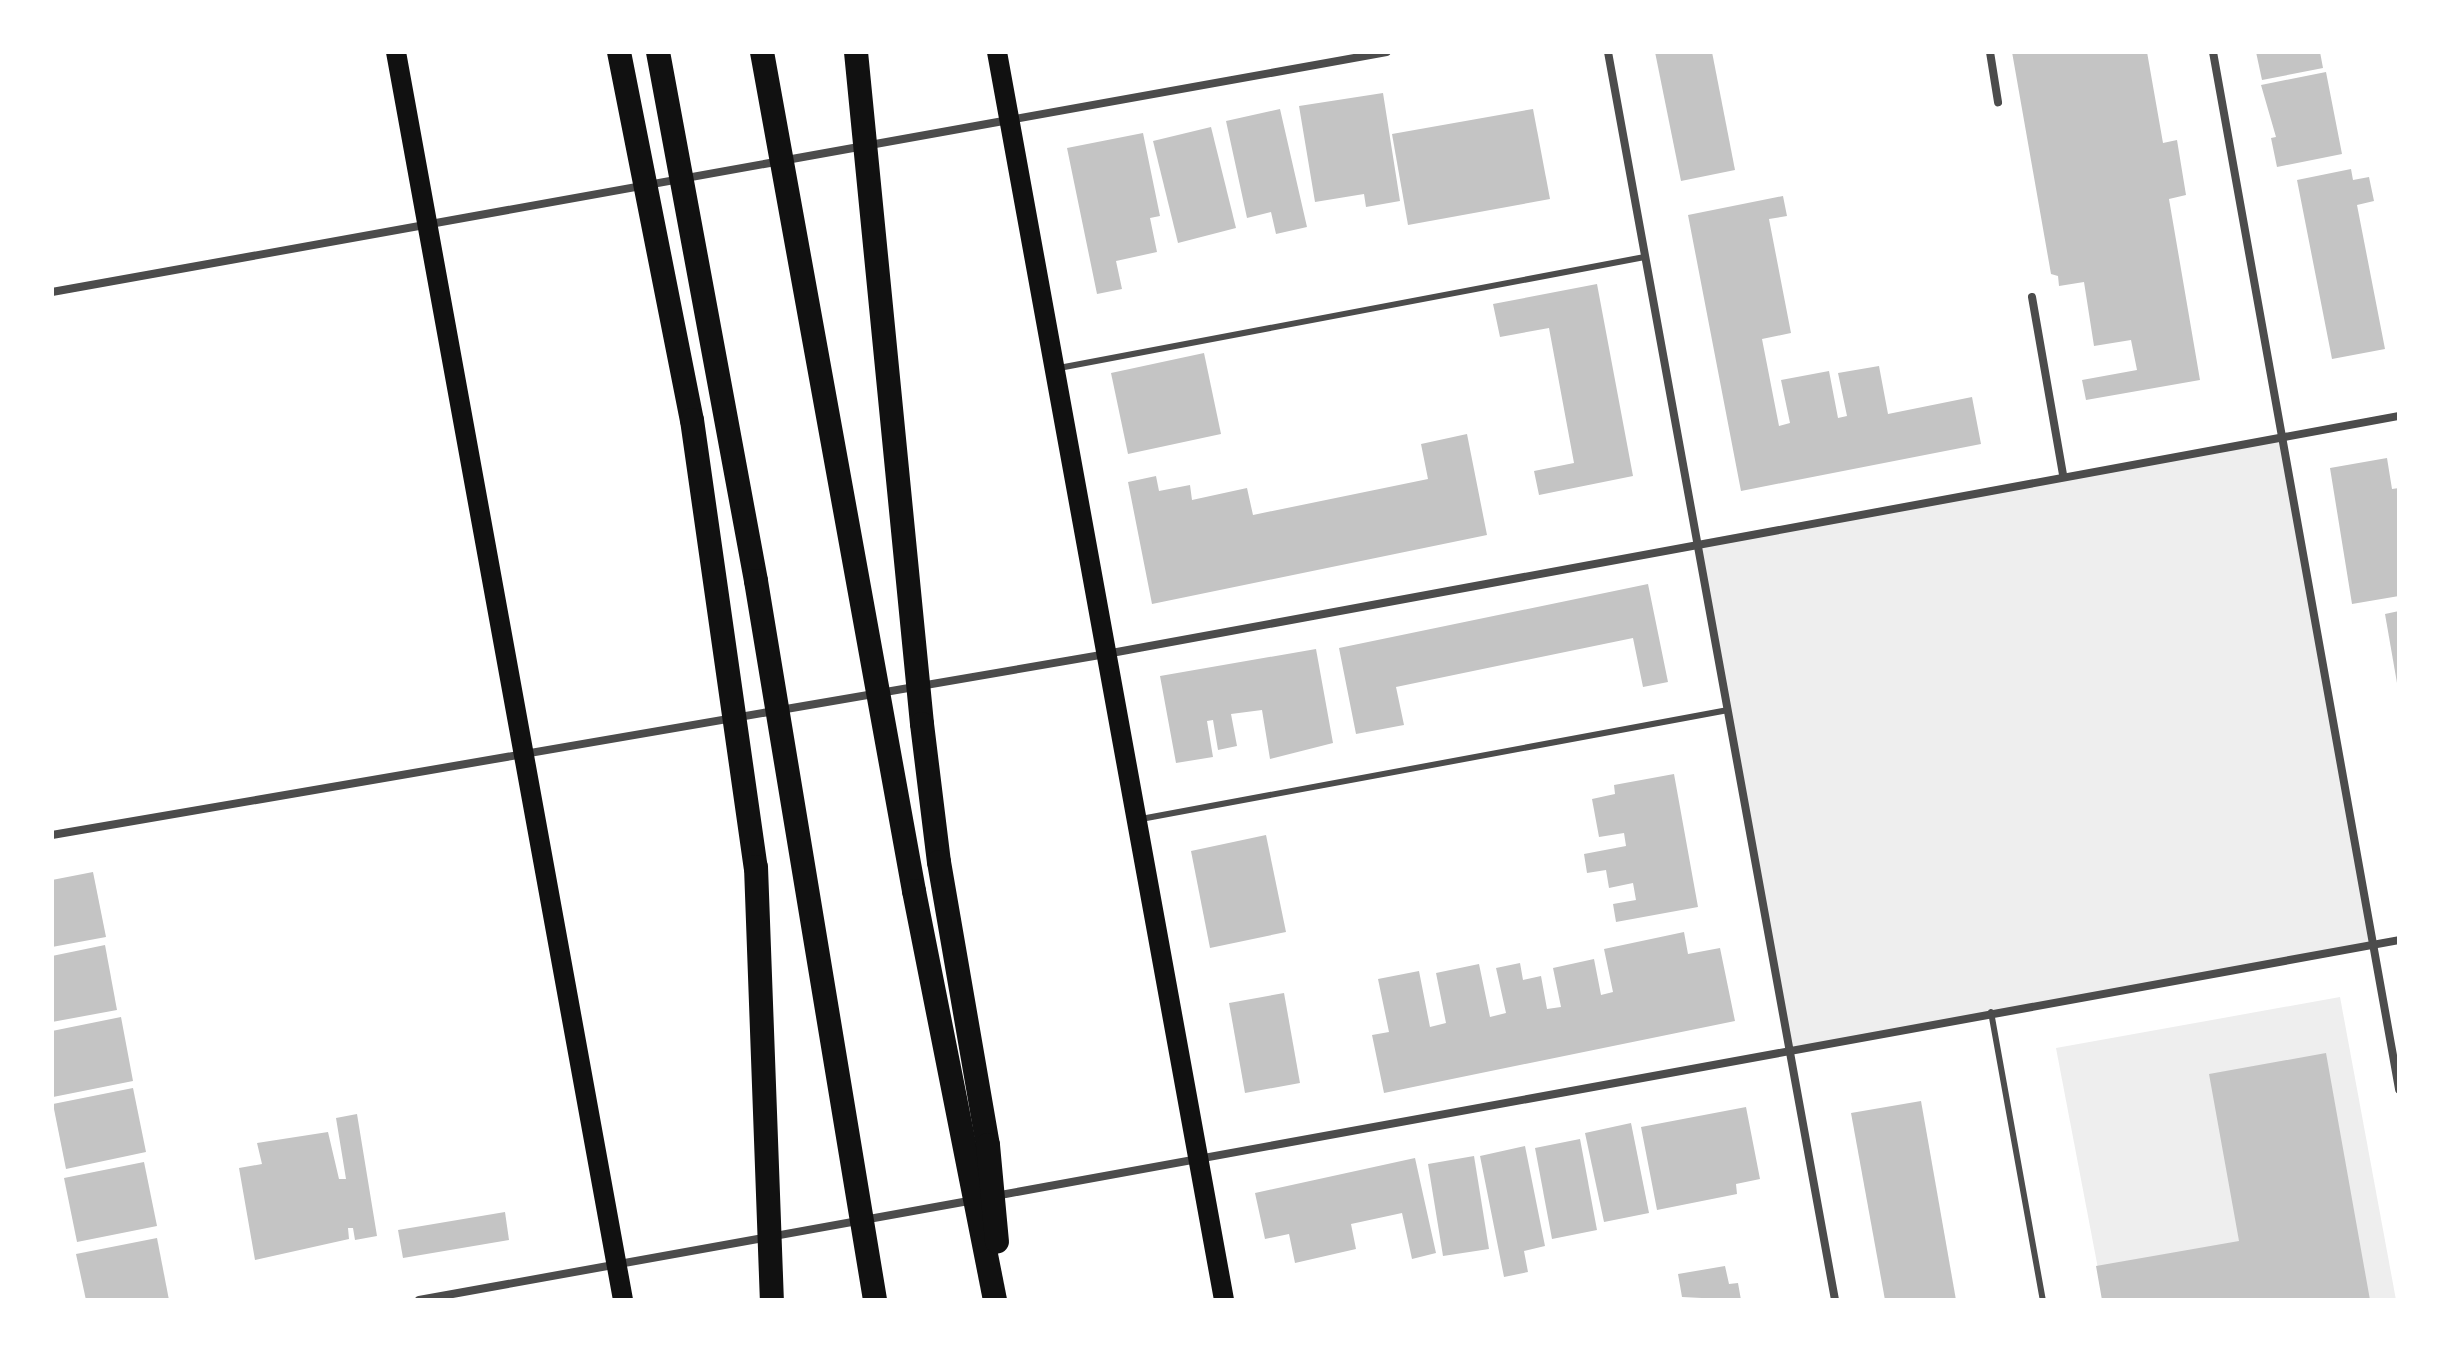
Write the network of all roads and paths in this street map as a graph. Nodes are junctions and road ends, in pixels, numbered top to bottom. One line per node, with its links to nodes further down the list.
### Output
1 (396, 52): 13 (main road)
2 (619, 52): 37 (highway)
3 (658, 52): 38 (highway)
4 (762, 52): 39 (highway)
5 (856, 52): 40 (highway)
6 (997, 52): 12 (main road)
7 (1387, 52): 12 (street)
8 (1608, 52): 14 (street)
9 (1990, 52): 11 (street)
10 (2213, 52): 19 (street)
11 (1998, 102)
12 (1009, 118): 13 (street); 17 (main road)
13 (427, 224): 15 (street); 24 (main road)
14 (1645, 257): 17 (lane); 21 (street)
15 (52, 292)
16 (2032, 297): 20 (street)
17 (1055, 369): 22 (main road)
18 (2399, 416): 19 (street)
19 (2280, 437): 20 (street); 28 (street)
20 (2063, 475): 21 (street)
21 (1697, 541): 22 (street); 23 (street)
22 (1106, 654): 24 (street); 25 (main road)
23 (1728, 710): 25 (lane); 30 (street)
24 (524, 751): 26 (street); 33 (main road)
25 (1137, 820): 32 (main road)
26 (52, 835)
27 (2399, 940): 28 (street)
28 (2373, 945): 29 (street); 31 (street)
29 (1991, 1012): 30 (street); 43 (lane)
30 (1789, 1048): 32 (street); 42 (street)
31 (2399, 1089)
32 (1198, 1159): 33 (street); 41 (main road)
33 (616, 1266): 34 (street); 36 (main road)
34 (448, 1298): 35 (street)
35 (419, 1300)
36 (623, 1300)
37 (772, 1300)
38 (875, 1300)
39 (995, 1300)
40 (1003, 1300)
41 (1224, 1300)
42 (1835, 1300)
43 (2043, 1300)

